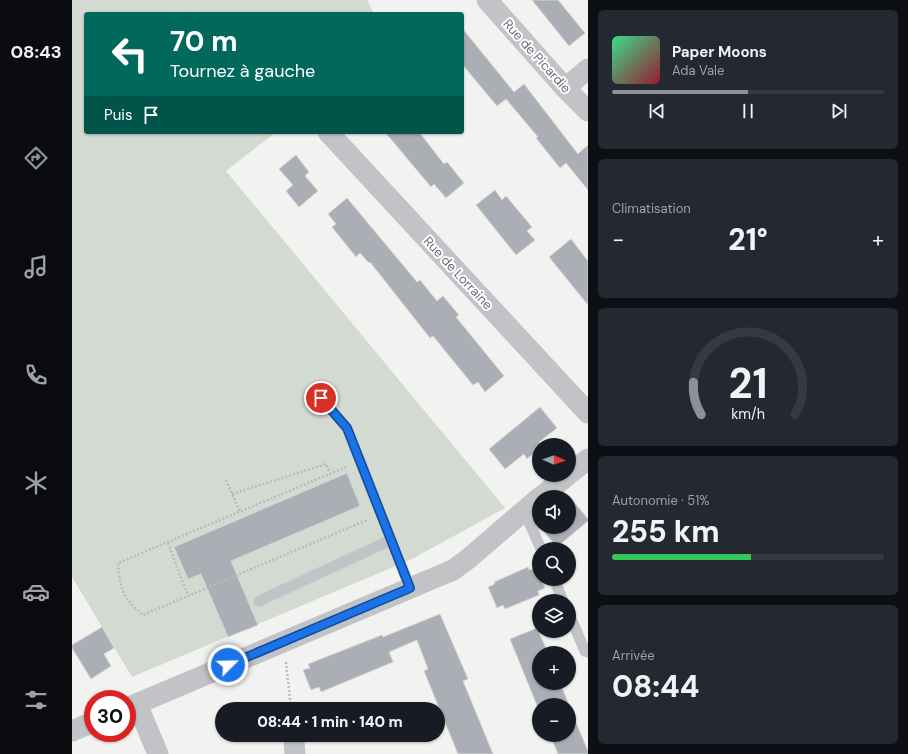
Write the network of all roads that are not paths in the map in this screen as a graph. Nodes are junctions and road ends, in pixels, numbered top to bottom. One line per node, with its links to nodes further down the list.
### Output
1 (487, 0): 3 (street, Rue de Picardie)
2 (588, 69): 3 (street)
3 (565, 88): 4 (street, Rue de Picardie)
4 (588, 111)
5 (330, 134): 7 (street, Rue de Lorraine)
6 (321, 398): 13 (lane)
7 (588, 413)
8 (588, 458): 9 (street)
9 (576, 468)
10 (559, 482): 11 (street)
11 (549, 490)
12 (532, 505): 14 (street)
13 (391, 540): 14 (lane); 15 (lane)
14 (410, 588): 18 (street)
15 (258, 601)
16 (576, 630): 17 (lane)
17 (588, 652)
18 (136, 704)
19 (136, 713): 22 (street)
20 (84, 726): 21 (street)
21 (72, 731)
22 (158, 754)

